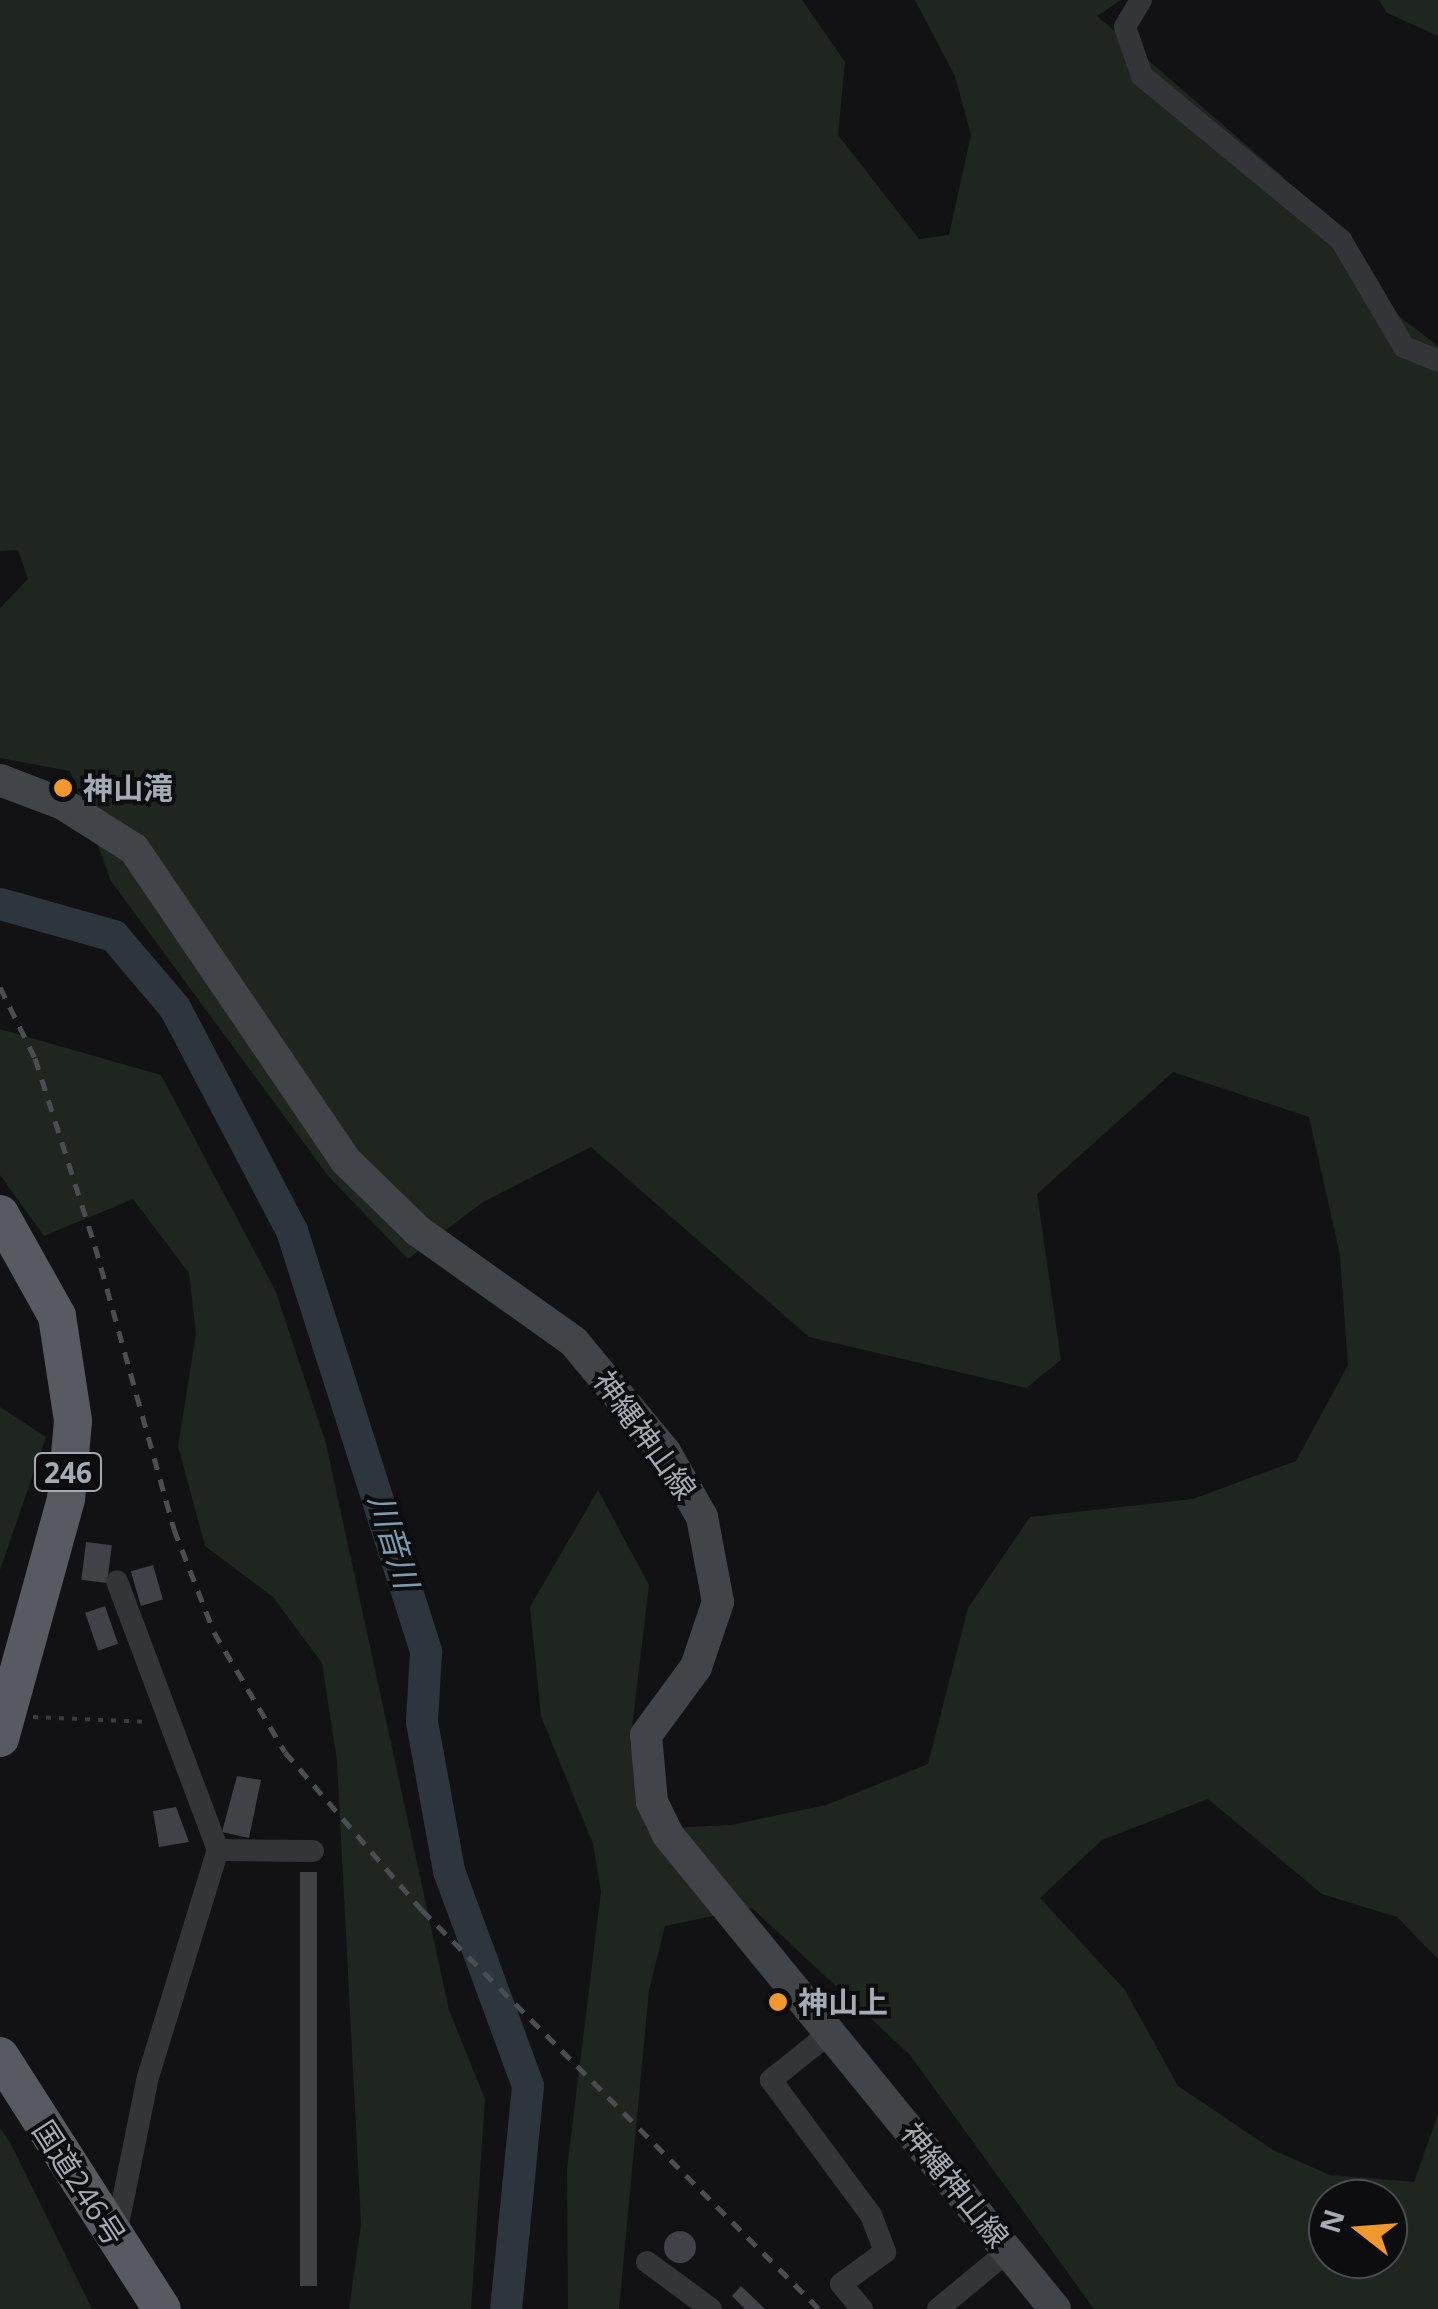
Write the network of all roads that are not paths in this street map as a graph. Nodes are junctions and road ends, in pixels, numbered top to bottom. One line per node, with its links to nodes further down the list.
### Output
1 (1141, 0): 2 (street)
2 (1438, 362)
3 (0, 780): 9 (main road, 神縄神山線)
4 (0, 1214): 6 (highway, 246)
5 (118, 1581): 7 (street)
6 (10, 1727)
7 (218, 1850): 8 (street); 11 (street)
8 (313, 1851)
9 (830, 2032): 12 (main road, 神縄神山線); 16 (street)
10 (0, 2056): 11 (highway, 国道246号)
11 (115, 2239): 14 (highway, 国道246号)
12 (1008, 2251): 17 (street); 18 (main road, 神縄神山線)
13 (647, 2262): 15 (street)
14 (162, 2309)
15 (711, 2309)
16 (862, 2309)
17 (938, 2309)
18 (1054, 2309)

